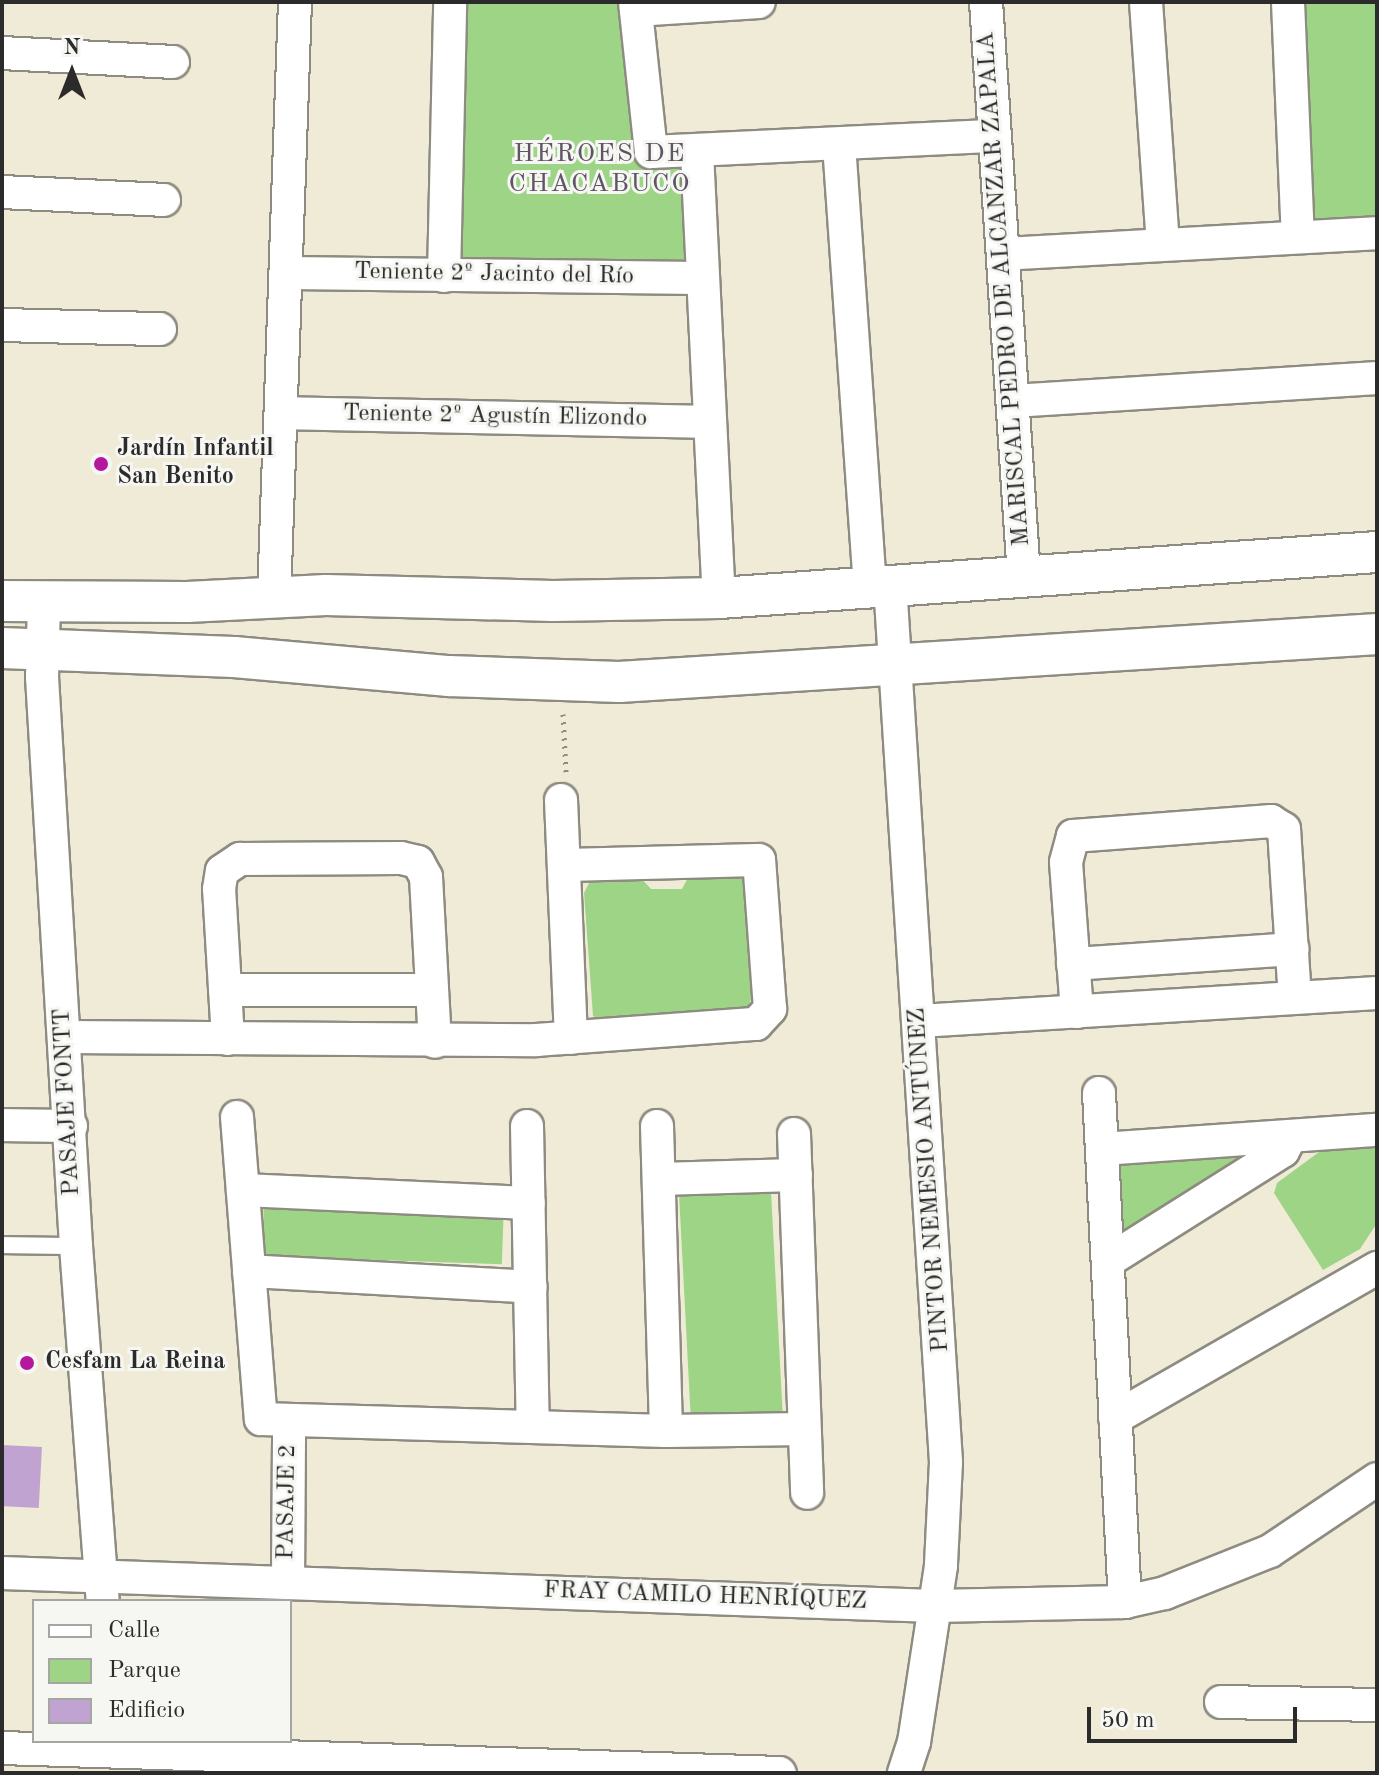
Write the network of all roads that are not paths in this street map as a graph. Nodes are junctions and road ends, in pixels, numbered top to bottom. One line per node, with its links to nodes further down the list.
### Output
1 (295, 2): 19 (street)
2 (450, 2): 20 (street)
3 (759, 2): 7 (street)
4 (986, 2): 10 (street, MARISCAL PEDRO DE ALCANZAR ZAPALA)
5 (1146, 2): 17 (street)
6 (1288, 2): 16 (street)
7 (636, 6): 12 (street)
8 (2, 53): 9 (street)
9 (173, 62)
10 (995, 136): 11 (street); 18 (street, MARISCAL PEDRO DE ALCANZAR ZAPALA)
11 (839, 144): 12 (street); 30 (street, PINTOR NEMESIO ANTÚNEZ)
12 (697, 152): 21 (street)
13 (2, 192): 14 (street)
14 (164, 200)
15 (1377, 233): 16 (street)
16 (1298, 237): 17 (street)
17 (1163, 244): 18 (street)
18 (1003, 254): 25 (street, MARISCAL PEDRO DE ALCANZAR ZAPALA)
19 (286, 273): 20 (street, Teniente 2º Jacinto del Río); 26 (street)
20 (444, 276): 21 (street, Teniente 2º Jacinto del Río)
21 (703, 278): 27 (street)
22 (2, 325): 23 (street)
23 (160, 329)
24 (1377, 378): 25 (street)
25 (1013, 401): 29 (street, MARISCAL PEDRO DE ALCANZAR ZAPALA)
26 (281, 413): 27 (street, Teniente 2º Agustín Elizondo); 31 (street)
27 (709, 422): 32 (street)
28 (1377, 552): 29 (street)
29 (1024, 577): 30 (street)
30 (880, 585): 32 (street); 38 (street, PINTOR NEMESIO ANTÚNEZ)
31 (274, 597): 32 (street); 34 (street)
32 (719, 598)
33 (2, 601): 34 (street)
34 (44, 602): 37 (street, PASAJE FONTT)
35 (1377, 634): 38 (street)
36 (2, 648): 37 (street)
37 (42, 650): 38 (street); 49 (street, PASAJE FONTT)
38 (895, 665): 48 (street, PINTOR NEMESIO ANTÚNEZ)
39 (561, 800): 40 (street)
40 (564, 865): 50 (street); 50 (street)
41 (1292, 949): 42 (street); 42 (street); 46 (street)
42 (1073, 964): 47 (street)
43 (225, 990): 44 (street); 44 (street); 51 (street)
44 (432, 990): 52 (street)
45 (1377, 993): 46 (street)
46 (1295, 998): 47 (street)
47 (1077, 1012): 48 (street)
48 (919, 1021): 84 (street, PINTOR NEMESIO ANTÚNEZ)
49 (65, 1037): 51 (street); 56 (street, PASAJE FONTT)
50 (571, 1038): 52 (street)
51 (228, 1039): 52 (street)
52 (435, 1042)
53 (1099, 1093): 62 (street)
54 (237, 1117): 65 (street)
55 (2, 1125): 56 (street)
56 (71, 1126): 68 (street, PASAJE FONTT)
57 (527, 1126): 66 (street)
58 (657, 1126): 64 (street)
59 (1377, 1130): 61 (street)
60 (794, 1134): 63 (street)
61 (1291, 1136): 62 (street); 69 (street)
62 (1102, 1149): 69 (street)
63 (796, 1175): 64 (street); 76 (street)
64 (659, 1179): 77 (street)
65 (243, 1190): 66 (street); 71 (street)
66 (529, 1203): 72 (street)
67 (2, 1245): 68 (lane)
68 (76, 1246): 82 (street, PASAJE FONTT)
69 (1108, 1261): 73 (street)
70 (1377, 1268): 73 (street)
71 (249, 1271): 72 (street); 74 (street)
72 (531, 1287): 75 (street)
73 (1115, 1418): 83 (street)
74 (289, 1421): 75 (street); 81 (street, PASAJE 2)
75 (533, 1425): 77 (street)
76 (803, 1429): 77 (street); 79 (street)
77 (666, 1431)
78 (1377, 1479): 83 (street, FRAY CAMILO HENRÍQUEZ)
79 (807, 1493)
80 (2, 1573): 82 (street, FRAY CAMILO HENRÍQUEZ)
81 (288, 1583): 82 (street, FRAY CAMILO HENRÍQUEZ); 84 (street, FRAY CAMILO HENRÍQUEZ)
82 (101, 1589)
83 (1125, 1602): 84 (street, FRAY CAMILO HENRÍQUEZ)
84 (934, 1606): 90 (street, PINTOR NEMESIO ANTÚNEZ)
85 (1221, 1702): 86 (street)
86 (1377, 1705)
87 (2, 1748): 88 (street)
88 (120, 1755): 89 (street)
89 (780, 1773)
90 (904, 1773)

